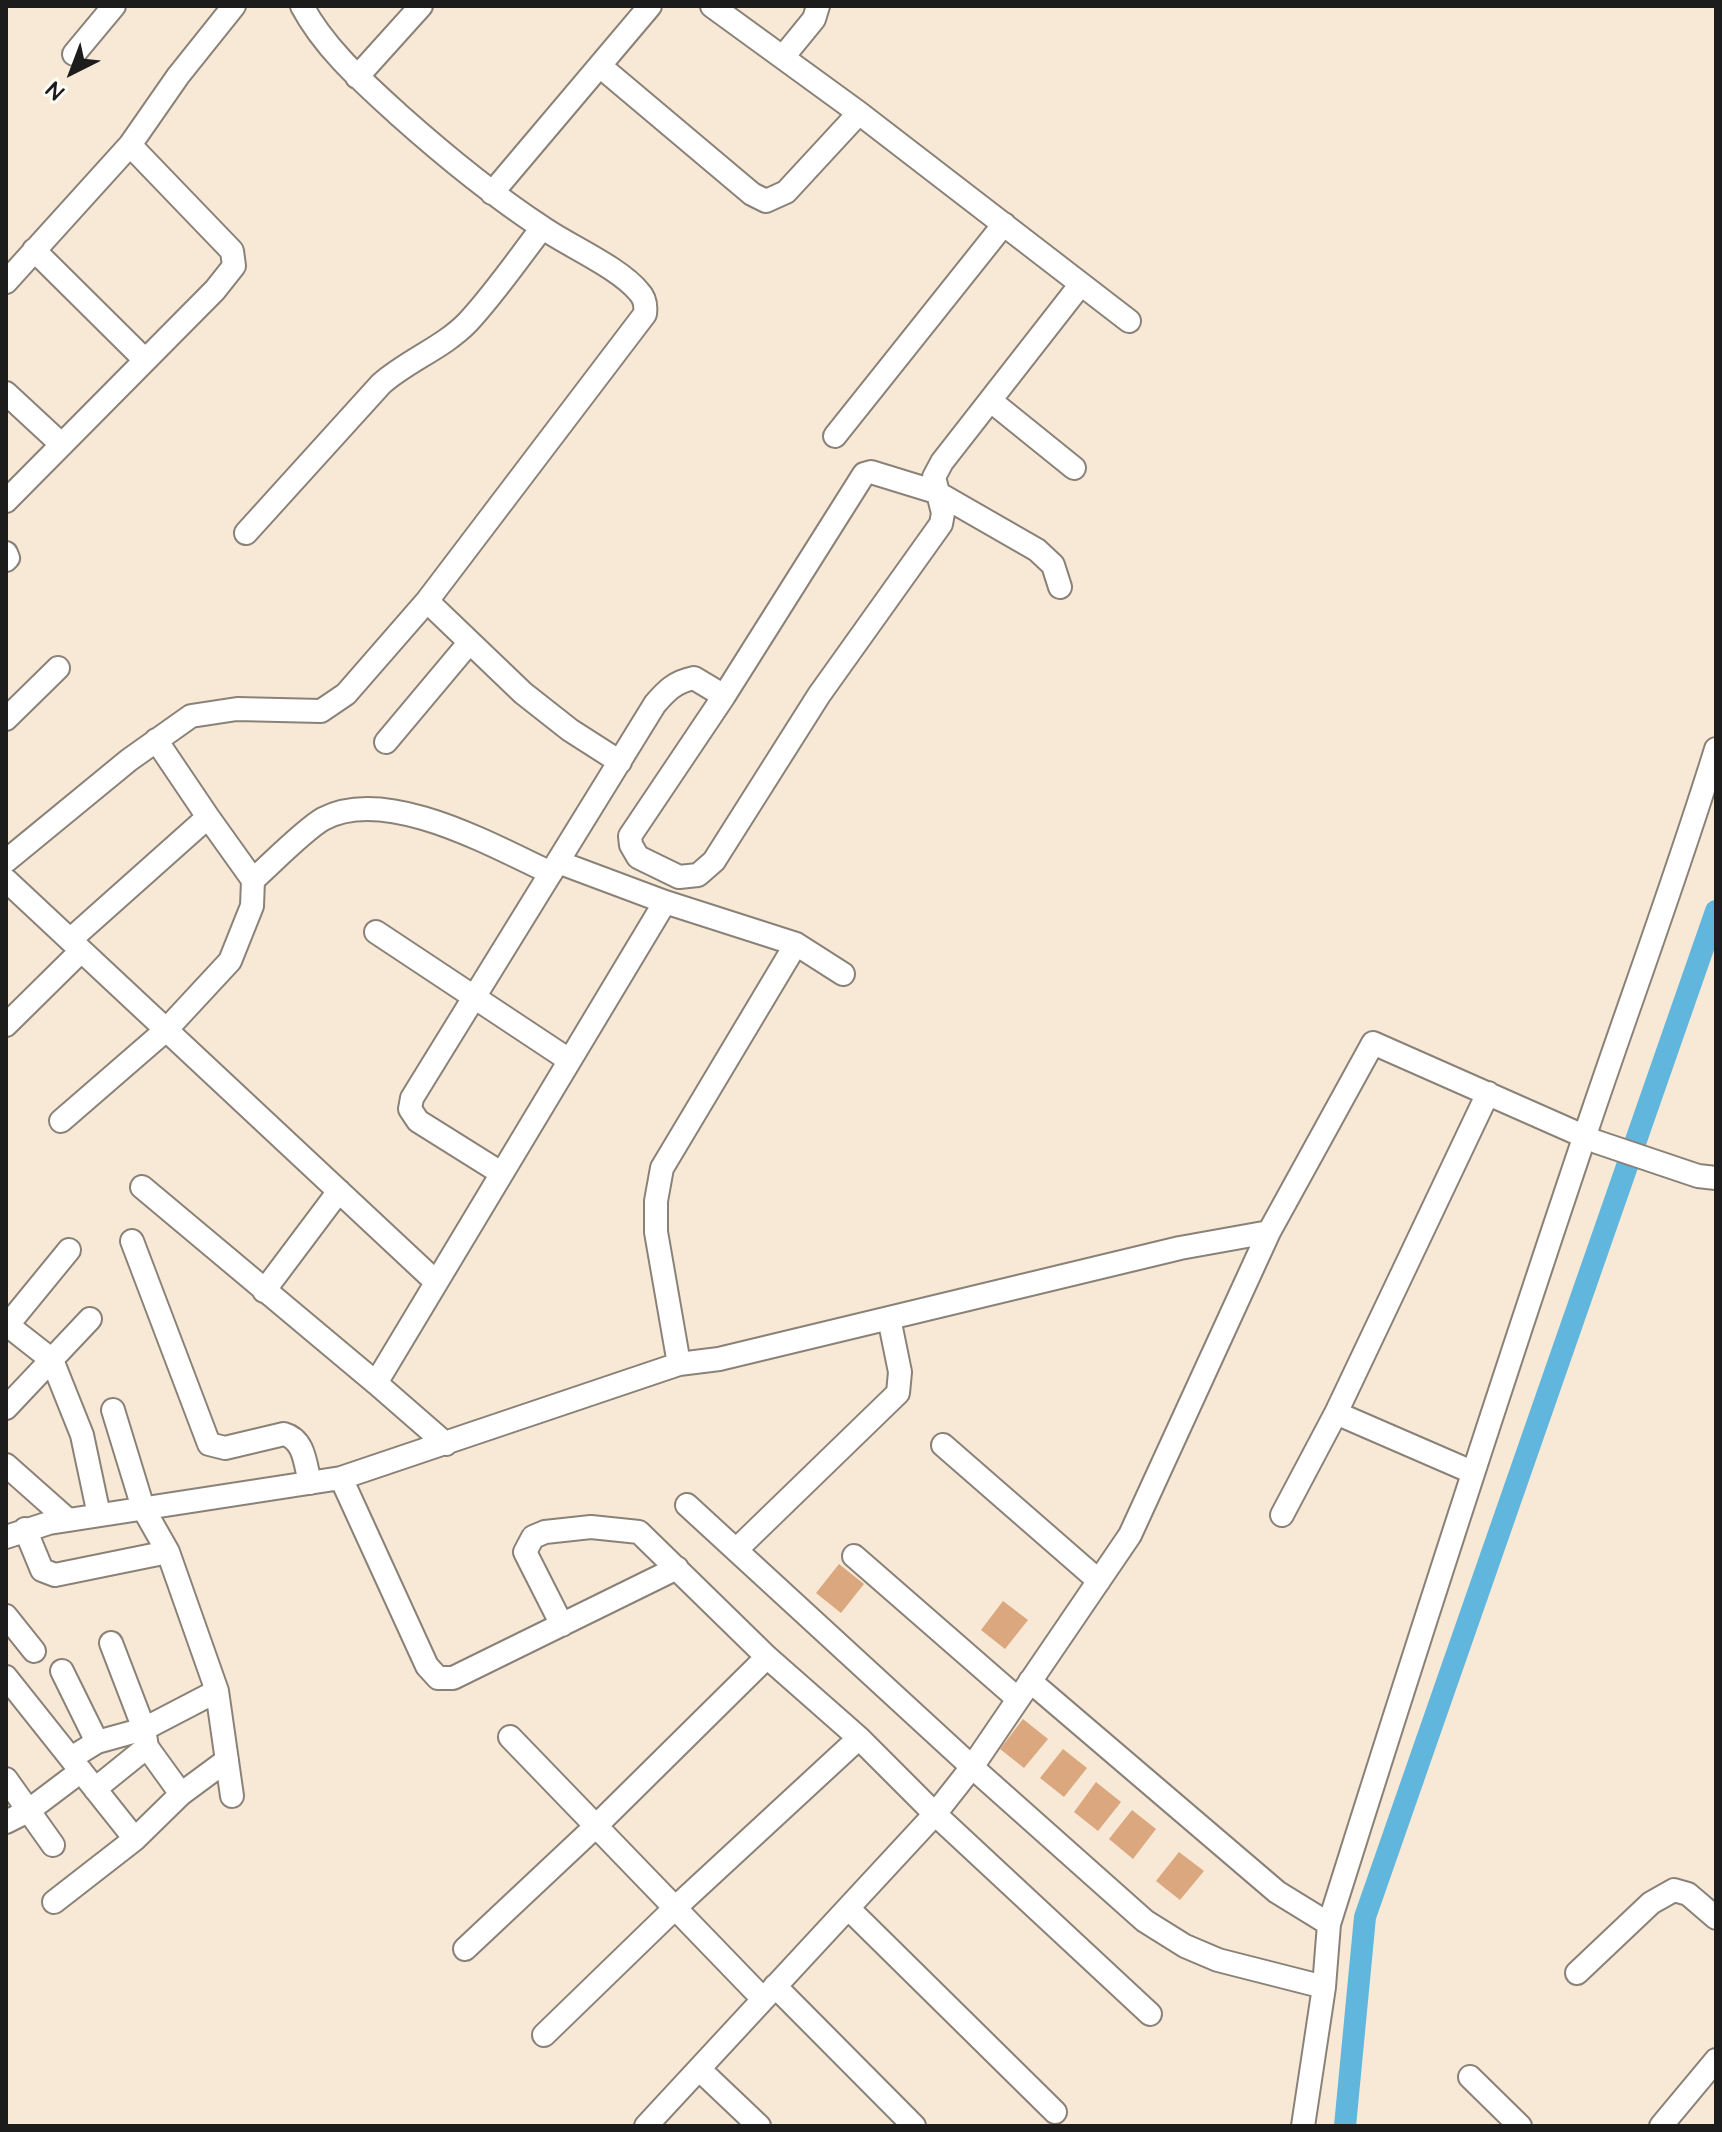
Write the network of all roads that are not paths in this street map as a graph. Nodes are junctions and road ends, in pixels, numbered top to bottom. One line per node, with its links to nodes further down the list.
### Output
1 (114, 6): 8 (street)
2 (234, 6): 13 (street)
3 (302, 6): 11 (street)
4 (421, 6): 11 (street)
5 (650, 6): 10 (street)
6 (712, 6): 9 (street)
7 (818, 6): 9 (street)
8 (74, 54)
9 (783, 57): 12 (street)
10 (600, 66): 12 (street); 14 (street)
11 (357, 77): 14 (street)
12 (859, 113): 15 (street)
13 (130, 145): 17 (street); 21 (street)
14 (492, 193): 16 (street)
15 (1004, 224): 19 (street); 24 (street)
16 (542, 228): 29 (street); 33 (street)
17 (34, 250): 18 (street); 21 (street)
18 (6, 282)
19 (1081, 284): 20 (street); 23 (street)
20 (1129, 321)
21 (145, 360): 25 (street)
22 (6, 393): 25 (street)
23 (991, 401): 26 (street); 27 (street)
24 (835, 436)
25 (61, 444): 28 (street)
26 (1074, 468)
27 (936, 492): 32 (street); 36 (street); 36 (street)
28 (6, 501)
29 (246, 533)
30 (6, 553): 31 (street)
31 (6, 560)
32 (1060, 587)
33 (427, 601): 34 (street); 38 (street)
34 (469, 643): 39 (street); 41 (street)
35 (58, 668): 37 (street)
36 (724, 696): 41 (street)
37 (6, 719)
38 (156, 740): 42 (street); 43 (street)
39 (386, 742)
40 (1716, 749): 58 (street)
41 (620, 762): 44 (street)
42 (208, 817): 46 (street); 50 (street)
43 (6, 861)
44 (555, 867): 46 (street); 47 (street); 52 (street)
45 (6, 880): 50 (street)
46 (253, 880): 54 (street)
47 (665, 902): 49 (street); 55 (street)
48 (376, 932): 52 (street)
49 (796, 944): 51 (street); 72 (street)
50 (75, 945): 53 (street); 54 (street)
51 (843, 974)
52 (474, 997): 55 (street); 59 (street)
53 (6, 1025)
54 (166, 1030): 57 (street); 62 (street)
55 (569, 1060): 59 (street)
56 (1488, 1093): 58 (street); 63 (street); 76 (street)
57 (61, 1121)
58 (1591, 1139): 60 (street); 80 (street)
59 (501, 1173): 66 (street)
60 (1716, 1178)
61 (142, 1187): 67 (street)
62 (339, 1191): 66 (street); 67 (street)
63 (1269, 1232): 68 (street); 93 (street)
64 (132, 1241): 82 (street)
65 (69, 1250): 70 (street)
66 (435, 1281): 73 (street)
67 (264, 1291): 73 (street)
68 (889, 1318): 72 (street); 89 (street)
69 (90, 1319): 71 (street)
70 (7, 1325): 71 (street)
71 (52, 1360): 74 (street); 85 (street)
72 (679, 1364): 77 (street)
73 (376, 1383): 77 (street)
74 (6, 1408)
75 (113, 1410): 84 (street)
76 (1336, 1413): 80 (street); 86 (street)
77 (446, 1444): 81 (street)
78 (943, 1445): 93 (street)
79 (6, 1465): 87 (street)
80 (1472, 1472): 123 (street)
81 (341, 1478): 82 (street); 95 (street)
82 (310, 1483): 84 (street)
83 (687, 1505): 89 (street)
84 (143, 1508): 85 (street); 90 (street)
85 (99, 1515): 87 (street)
86 (1282, 1515)
87 (68, 1520): 88 (street)
88 (16, 1533): 90 (street)
89 (736, 1550): 108 (street)
90 (168, 1552): 102 (street)
91 (854, 1556): 101 (street)
92 (677, 1568): 95 (street); 95 (street); 98 (street)
93 (1099, 1581): 101 (street)
94 (6, 1616): 97 (street)
95 (562, 1625)
96 (111, 1643): 104 (street)
97 (34, 1651)
98 (767, 1657): 105 (street); 116 (street)
99 (62, 1671): 106 (street)
100 (10, 1689): 109 (street)
101 (1024, 1690): 108 (street); 123 (street)
102 (217, 1691): 104 (street); 107 (street)
103 (510, 1737): 116 (street)
104 (146, 1738): 106 (street); 109 (street); 111 (street)
105 (859, 1738): 114 (street); 120 (street)
106 (97, 1742): 109 (street)
107 (227, 1760): 111 (street); 112 (street)
108 (972, 1767): 114 (street); 126 (street)
109 (82, 1773): 113 (street); 117 (street)
110 (6, 1779): 113 (street)
111 (181, 1794): 117 (street)
112 (232, 1796)
113 (28, 1811): 115 (street); 118 (street)
114 (935, 1814): 121 (street); 128 (street)
115 (6, 1822)
116 (596, 1826): 120 (street); 124 (street)
117 (135, 1839): 119 (street)
118 (53, 1845)
119 (54, 1902)
120 (675, 1908): 127 (street); 129 (street)
121 (848, 1908): 127 (street); 133 (street)
122 (1716, 1918): 125 (street)
123 (1329, 1924): 126 (street)
124 (465, 1949)
125 (1577, 1973)
126 (1324, 1987): 137 (street)
127 (769, 1993): 130 (street); 136 (street)
128 (1150, 2014)
129 (544, 2035)
130 (699, 2069): 134 (street); 135 (street)
131 (1712, 2073): 139 (street)
132 (1470, 2077): 138 (street)
133 (1055, 2112)
134 (646, 2126)
135 (759, 2126)
136 (914, 2126)
137 (1303, 2126)
138 (1520, 2126)
139 (1661, 2126)

